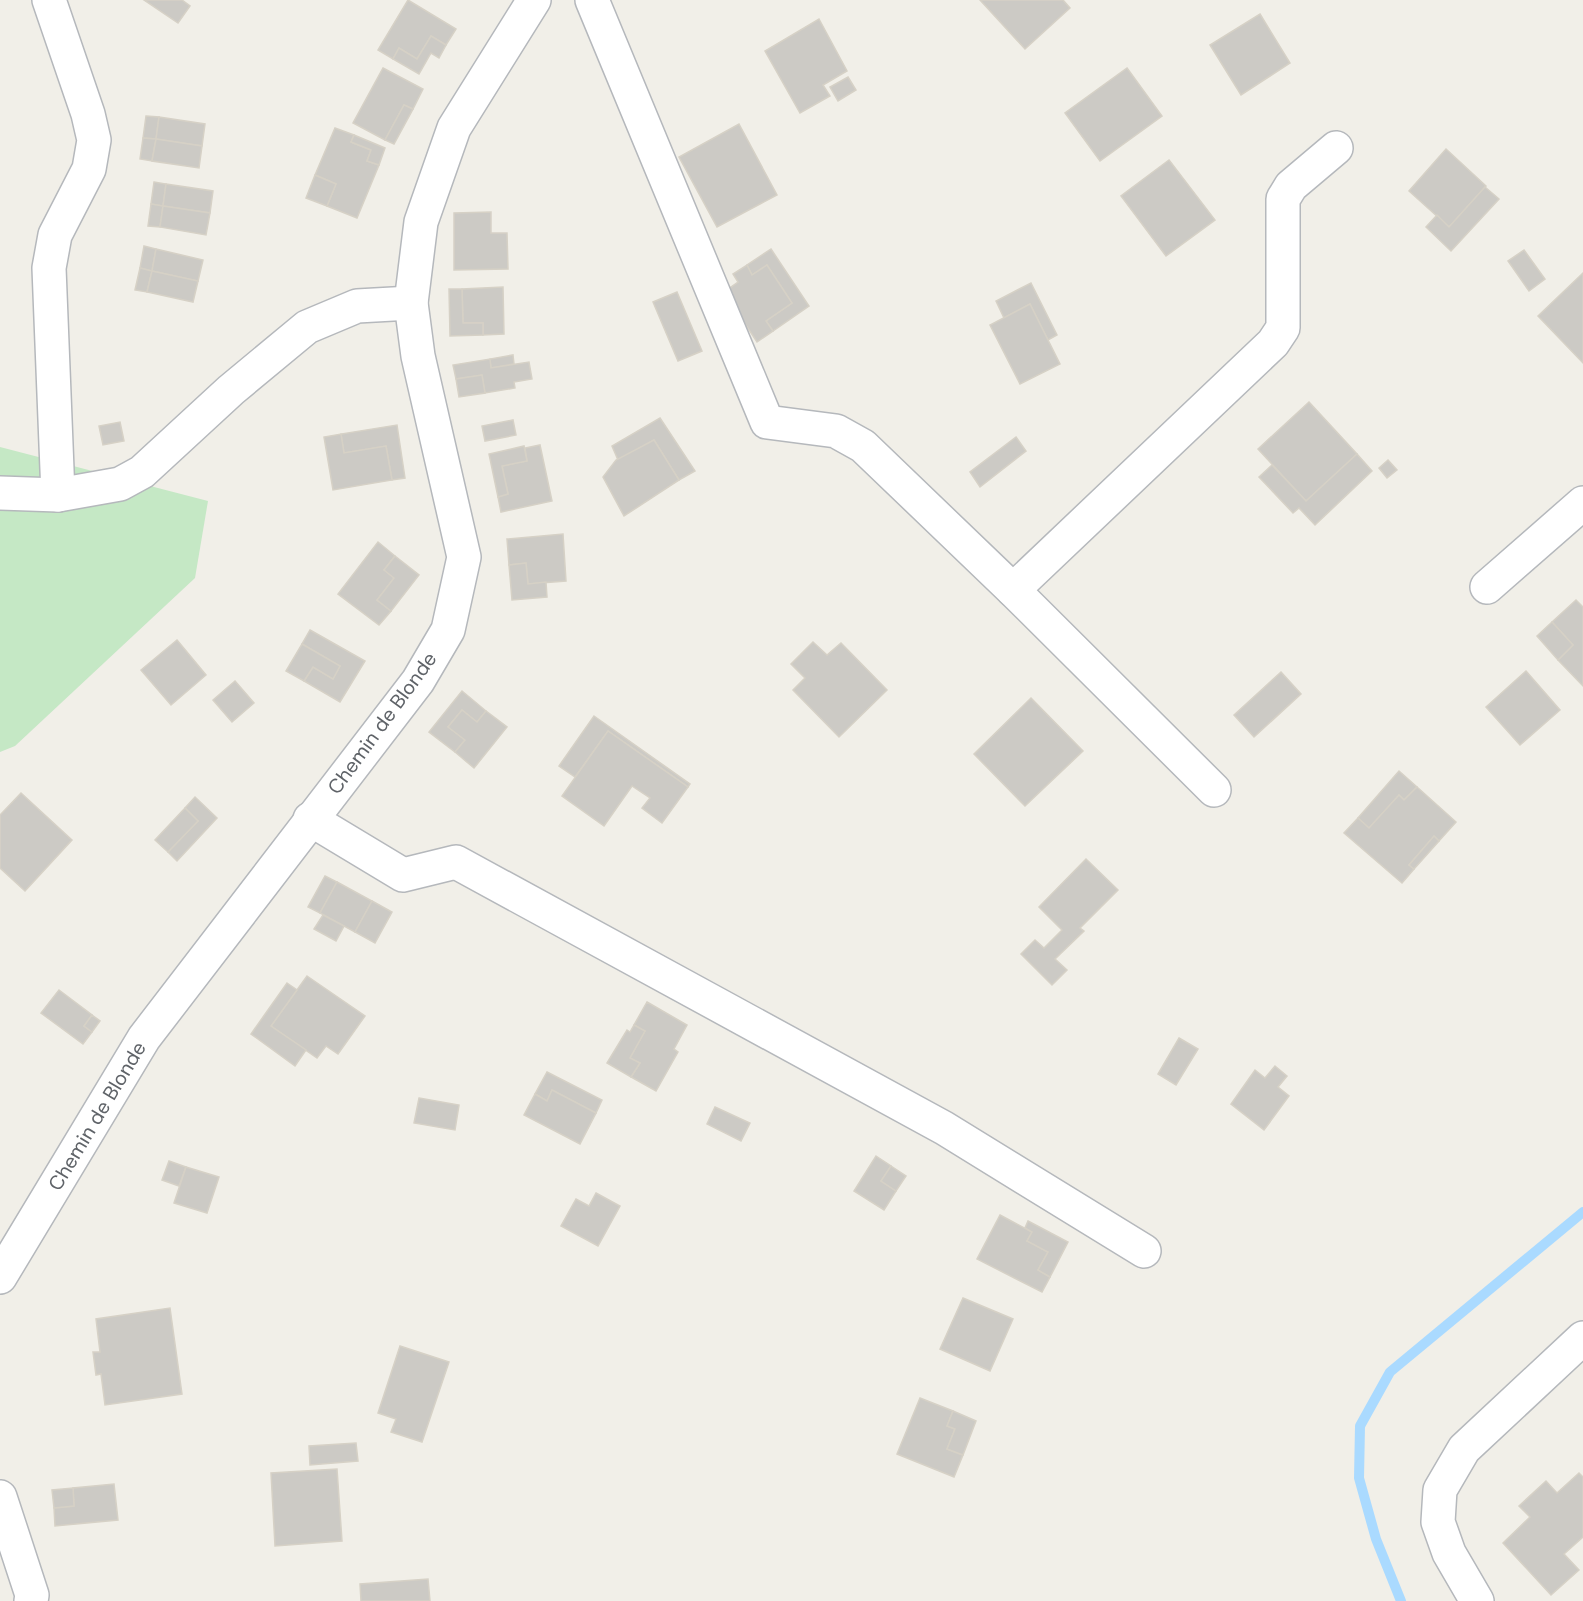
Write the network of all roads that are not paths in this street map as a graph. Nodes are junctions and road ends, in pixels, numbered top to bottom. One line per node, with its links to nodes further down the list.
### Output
1 (49, 0): 7 (street)
2 (534, 0): 5 (street, Chemin de Blonde)
3 (592, 0): 10 (street)
4 (1336, 148): 10 (street)
5 (411, 303): 7 (street); 12 (street, Chemin de Blonde)
6 (0, 494): 7 (street)
7 (58, 495)
8 (1583, 503): 9 (street)
9 (1487, 587)
10 (1014, 590): 11 (street)
11 (1214, 790)
12 (310, 819): 13 (street); 14 (street, Chemin de Blonde)
13 (1144, 1251)
14 (0, 1277)
15 (1583, 1338): 18 (street)
16 (0, 1497): 17 (street)
17 (31, 1601)
18 (1477, 1601)

